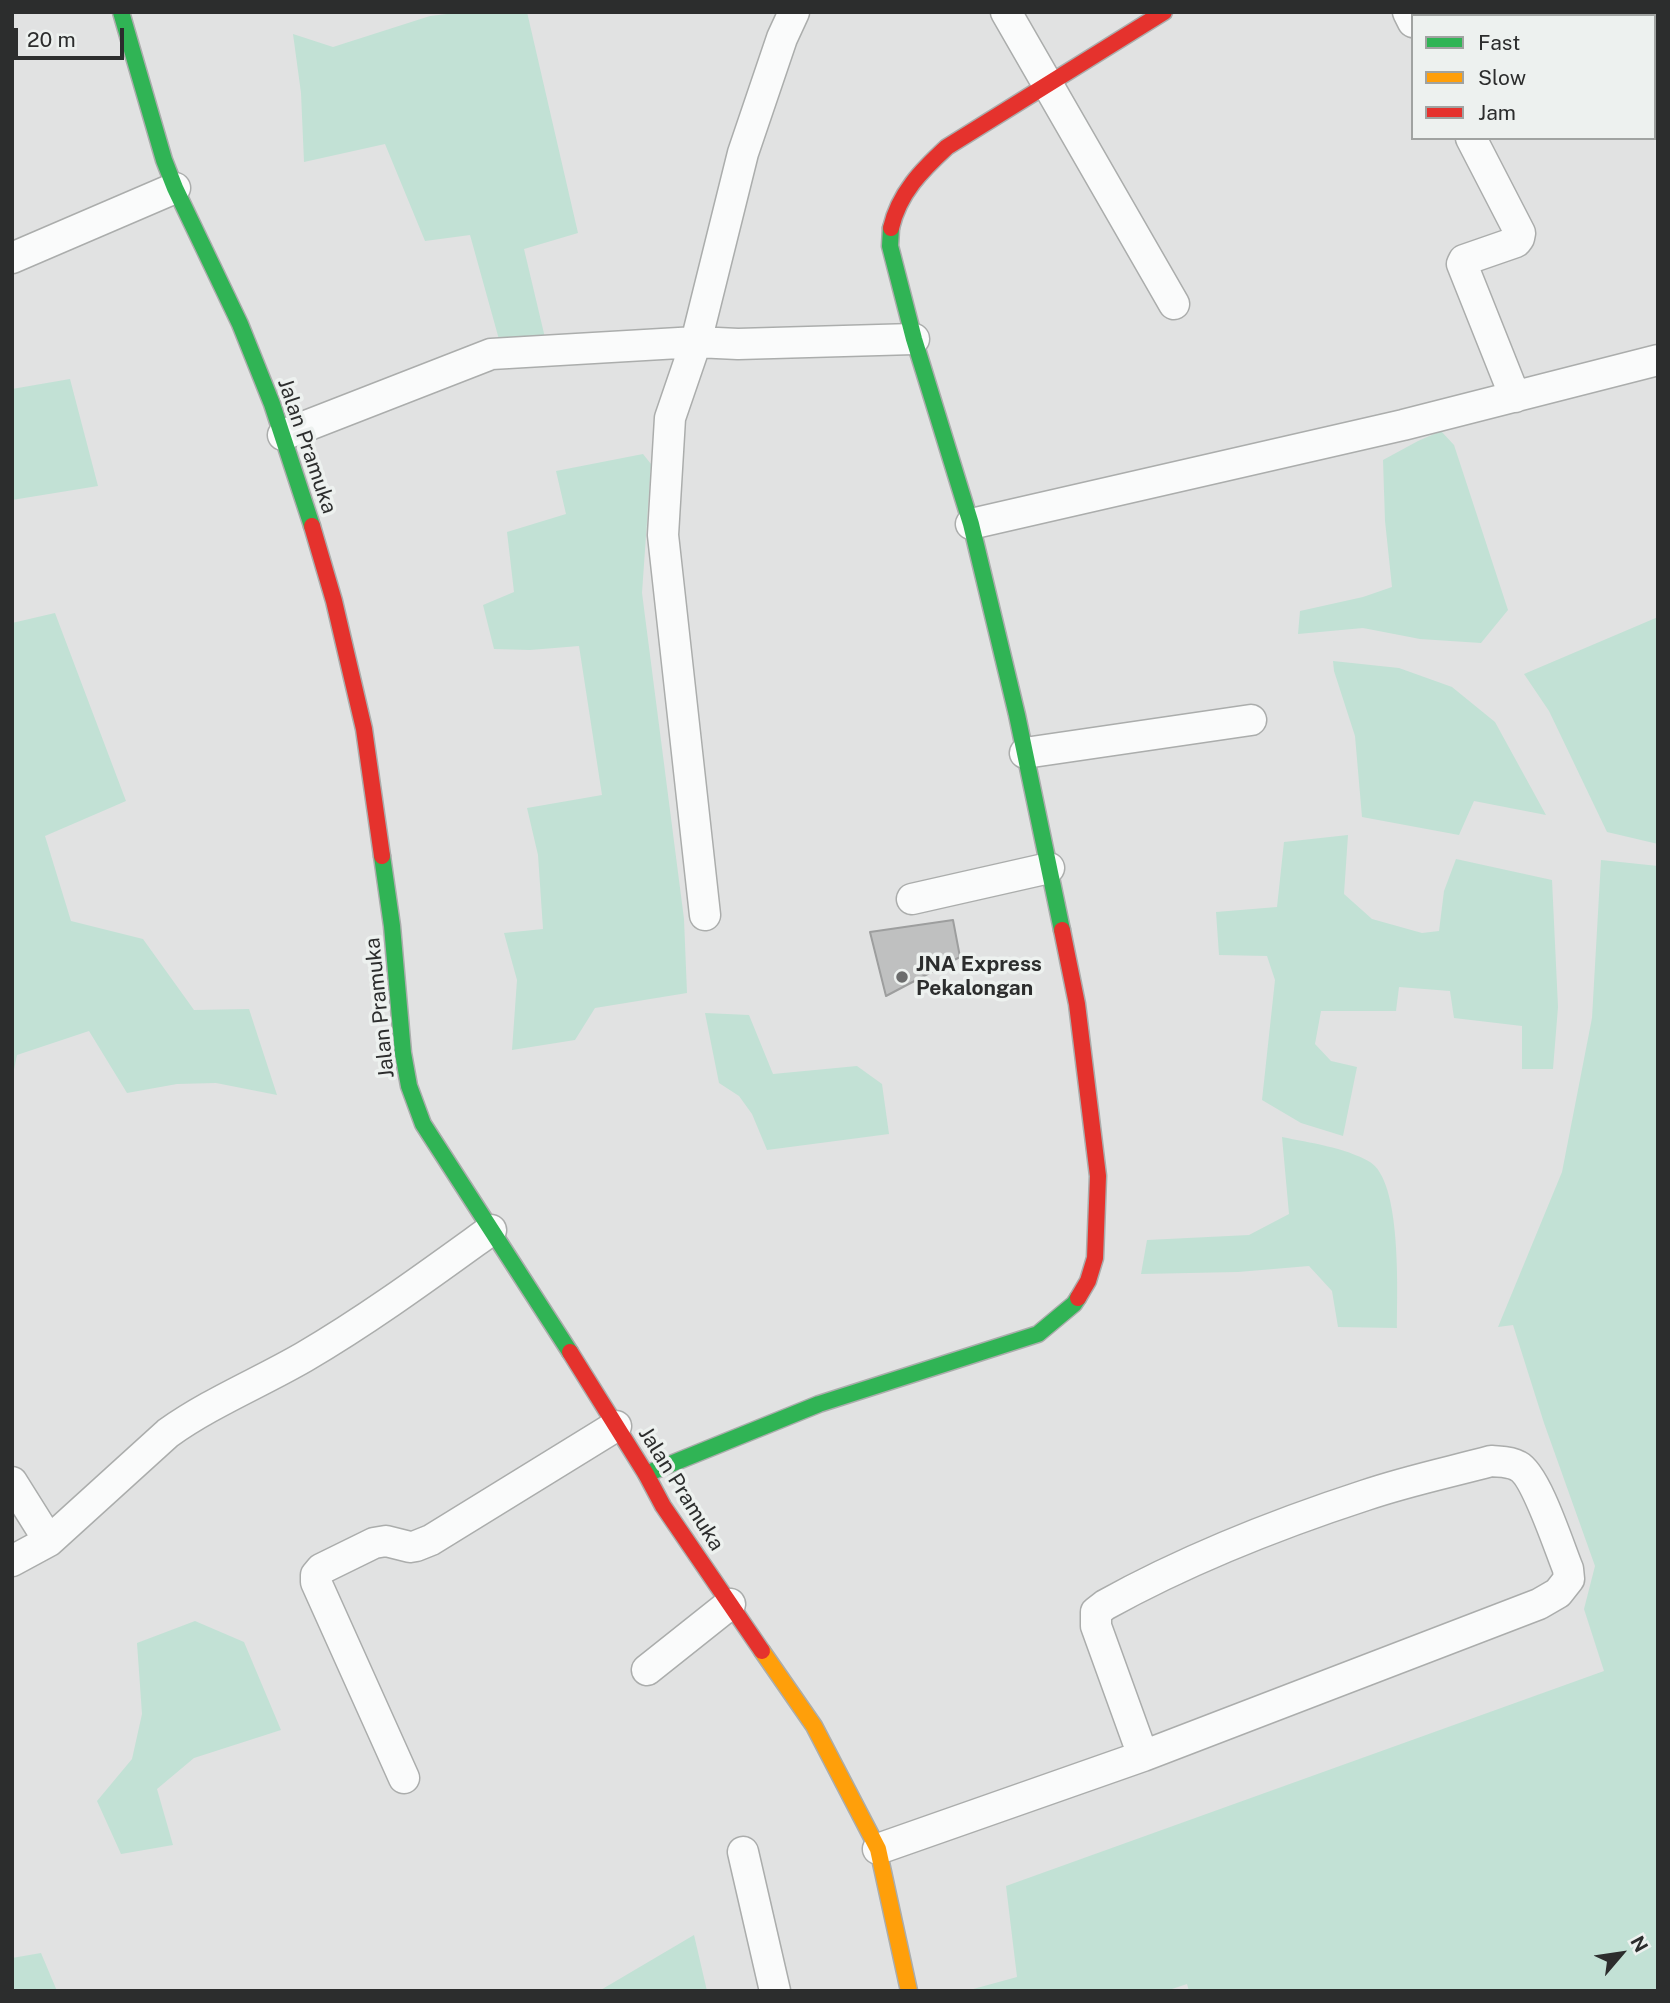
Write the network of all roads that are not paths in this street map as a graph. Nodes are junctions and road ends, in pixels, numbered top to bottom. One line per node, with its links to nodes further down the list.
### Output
1 (121, 12): 7 (street, Jalan Pramuka)
2 (794, 12): 11 (street)
3 (1006, 12): 5 (street)
4 (1164, 12): 5 (street)
5 (1047, 85): 9 (street); 10 (street)
6 (1472, 140): 13 (street)
7 (175, 188): 8 (street); 14 (street, Jalan Pramuka)
8 (12, 258)
9 (1174, 304)
10 (914, 339): 11 (street); 15 (street)
11 (699, 342): 14 (street); 20 (street)
12 (1658, 360): 13 (street)
13 (1514, 397): 15 (street)
14 (283, 435): 21 (street, Jalan Pramuka)
15 (971, 524): 17 (street)
16 (1251, 720): 17 (street)
17 (1025, 754): 18 (street)
18 (1049, 868): 19 (street); 23 (street)
19 (912, 900)
20 (705, 915)
21 (491, 1230): 22 (street, Jalan Pramuka); 25 (street)
22 (616, 1426): 23 (street, Jalan Pramuka); 30 (street)
23 (646, 1474): 27 (street, Jalan Pramuka)
24 (12, 1482): 25 (street)
25 (49, 1541): 26 (street)
26 (12, 1562)
27 (730, 1604): 28 (street); 31 (street, Jalan Pramuka)
28 (648, 1670)
29 (1143, 1756): 29 (street); 31 (street)
30 (404, 1779)
31 (878, 1849): 34 (street, Jalan Pramuka)
32 (743, 1852): 33 (street)
33 (775, 1991)
34 (909, 1991)

